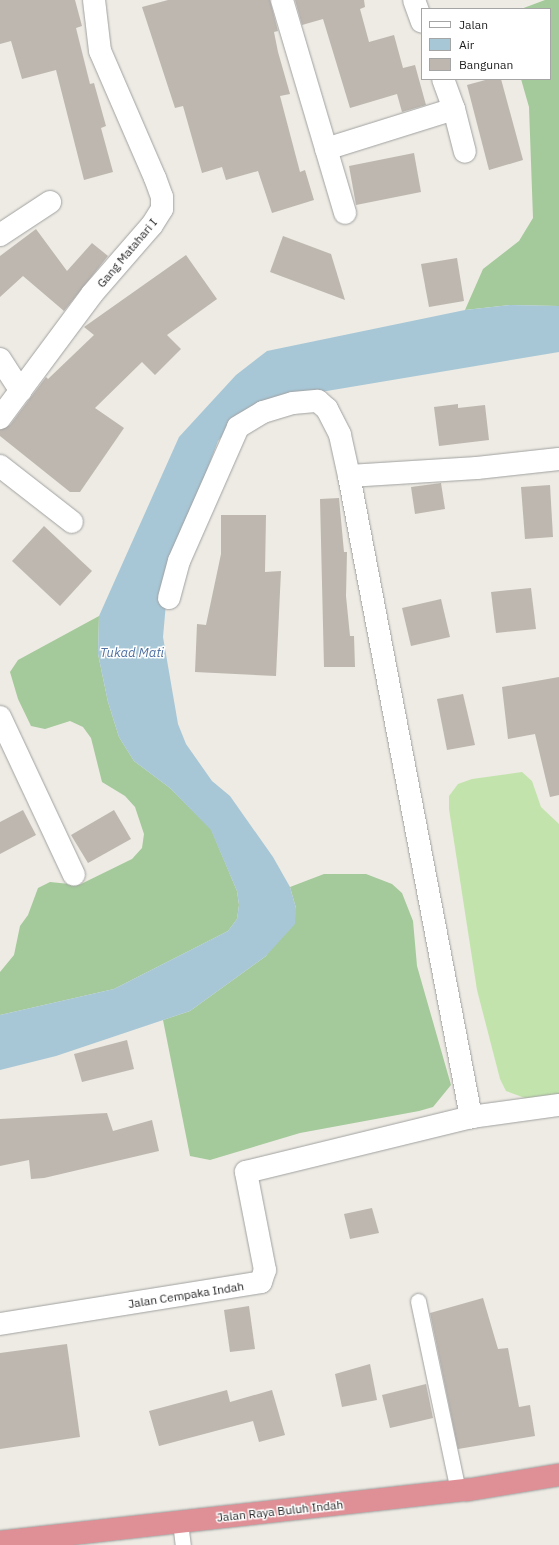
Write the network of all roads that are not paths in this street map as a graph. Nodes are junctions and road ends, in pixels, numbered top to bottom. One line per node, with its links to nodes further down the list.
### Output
1 (94, 0): 13 (street, Gang Matahari I)
2 (282, 0): 7 (street)
3 (414, 0): 4 (street)
4 (421, 19)
5 (443, 80): 6 (street)
6 (454, 109): 7 (street); 8 (street)
7 (326, 148): 10 (street)
8 (465, 152)
9 (50, 202): 11 (street)
10 (345, 213)
11 (0, 235)
12 (0, 359): 13 (street)
13 (21, 391): 14 (street, Gang Matahari I)
14 (0, 418)
15 (559, 459): 17 (street)
16 (0, 466): 18 (street)
17 (349, 476): 19 (street); 23 (street)
18 (72, 522)
19 (169, 598)
20 (0, 717): 21 (street)
21 (74, 875)
22 (559, 1105): 23 (street)
23 (471, 1118): 25 (street, Jalan Cempaka Indah)
24 (418, 1301): 27 (lane)
25 (0, 1324)
26 (559, 1475): 27 (highway, Jalan Raya Buluh Indah)
27 (458, 1491): 28 (highway, Jalan Raya Buluh Indah)
28 (180, 1522): 29 (highway, Jalan Raya Buluh Indah); 30 (lane)
29 (0, 1542)
30 (183, 1545)

